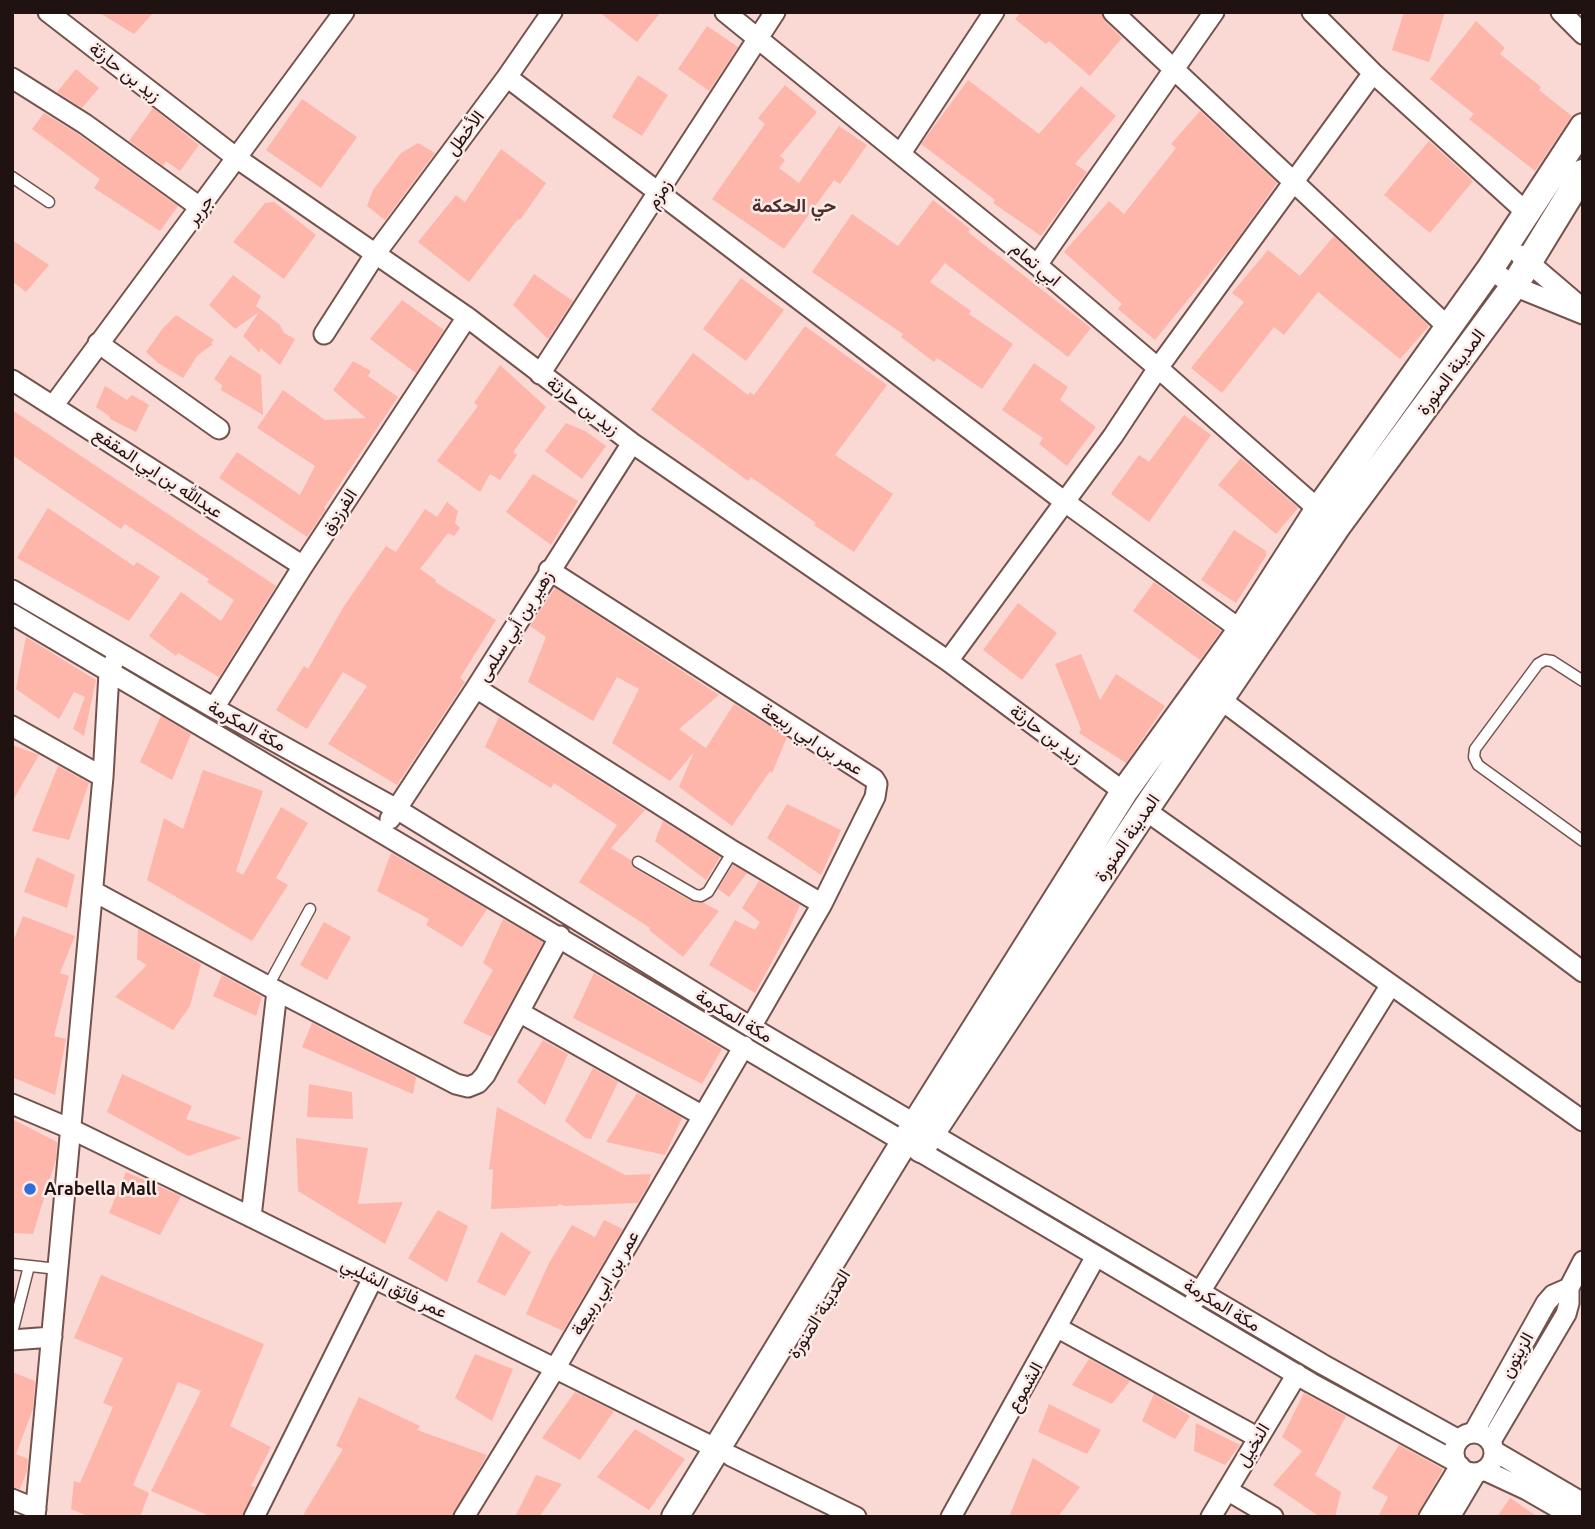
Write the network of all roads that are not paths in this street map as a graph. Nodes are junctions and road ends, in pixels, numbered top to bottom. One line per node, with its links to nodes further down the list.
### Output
1 (48, 12): 19 (street, زيد بن حارثة)
2 (344, 12): 19 (street, جرير)
3 (552, 12): 15 (street, الأخطل)
4 (725, 12): 12 (street, ابي تمام)
5 (775, 12): 12 (street, زمزم)
6 (994, 12): 18 (street)
7 (1113, 12): 13 (street)
8 (1214, 12): 13 (street)
9 (1311, 12): 14 (street)
10 (1561, 12): 11 (street)
11 (1583, 34)
12 (757, 38): 18 (street, ابي تمام); 23 (street, زمزم)
13 (1175, 69): 22 (street); 30 (street)
14 (1373, 73): 22 (street); 26 (street)
15 (507, 77): 23 (street); 28 (street, الأخطل)
16 (12, 78): 25 (street)
17 (1583, 127): 26 (main road)
18 (901, 153): 30 (street, ابي تمام)
19 (237, 159): 25 (street, جرير); 28 (street, زيد بن حارثة)
20 (1583, 173): 29 (main road, المدينة المنورة)
21 (12, 177): 24 (lane)
22 (1294, 184): 35 (street); 38 (street)
23 (660, 192): 39 (street, زمزم); 44 (street)
24 (49, 202)
25 (201, 208): 37 (street, جرير)
26 (1527, 213): 27 (main road)
27 (1507, 244): 29 (street); 31 (main road)
28 (376, 253): 34 (street, زيد بن حارثة); 36 (street, الأخطل)
29 (1530, 262): 32 (main road, المدينة المنورة); 33 (street)
30 (1037, 265): 38 (street, ابي تمام)
31 (1490, 269): 32 (street); 35 (main road)
32 (1514, 286): 33 (street); 45 (main road, المدينة المنورة)
33 (1583, 312)
34 (467, 317): 39 (street, زيد بن حارثة); 46 (street, الفرزدق)
35 (1449, 328): 45 (main road)
36 (324, 334)
37 (98, 343): 41 (street, جرير); 42 (street)
38 (1158, 368): 44 (street); 45 (street, ابي تمام)
39 (540, 374): 43 (street, زيد بن حارثة)
40 (12, 380): 41 (street, عبدالله بن ابي المقفع)
41 (54, 406): 46 (street, عبدالله بن ابي المقفع)
42 (219, 429)
43 (632, 443): 47 (street, زهير بن أبي سلمى); 52 (street, زيد بن حارثة)
44 (1065, 502): 50 (street); 52 (street)
45 (1328, 518): 50 (main road); 56 (main road, المدينة المنورة)
46 (303, 566): 57 (street, الفرزدق)
47 (549, 570): 55 (street, زهير بن أبي سلمى); 68 (street, عمر بن ابي ربيعة)
48 (12, 590): 51 (street, مكة المكرمة)
49 (12, 614): 53 (street, مكة المكرمة)
50 (1241, 630): 60 (main road)
51 (117, 652): 53 (street); 57 (street, مكة المكرمة)
52 (948, 661): 60 (street, زيد بن حارثة)
53 (109, 673): 59 (street); 63 (street, مكة المكرمة)
54 (1583, 681): 64 (lane)
55 (476, 688): 61 (street, زهير بن أبي سلمى); 65 (street)
56 (1220, 699): 62 (main road, المدينة المنورة); 71 (street)
57 (214, 708): 61 (street, مكة المكرمة)
58 (12, 726): 59 (street)
59 (103, 777): 67 (street)
60 (1124, 792): 81 (main road)
61 (396, 808): 63 (street, زهير بن أبي سلمى); 75 (street, مكة المكرمة)
62 (1145, 810): 72 (street); 81 (main road, المدينة المنورة)
63 (383, 832): 70 (street, مكة المكرمة)
64 (1583, 841)
65 (733, 851): 66 (lane); 68 (street)
66 (638, 862)
67 (93, 891): 73 (street); 80 (street)
68 (822, 904): 75 (street, عمر بن ابي ربيعة)
69 (310, 909): 73 (lane)
70 (560, 936): 74 (street); 76 (street, مكة المكرمة)
71 (1583, 971)
72 (1390, 986): 79 (street); 89 (street)
73 (272, 989): 74 (street); 82 (street)
74 (519, 1012): 78 (street)
75 (751, 1027): 81 (street, مكة المكرمة)
76 (744, 1046): 78 (street, عمر بن ابي ربيعة); 81 (street, مكة المكرمة)
77 (12, 1104): 80 (street, عمر فائق الشلبي)
78 (703, 1116): 95 (street, عمر بن ابي ربيعة)
79 (1583, 1121)
80 (71, 1129): 82 (street, عمر فائق الشلبي); 87 (street)
81 (918, 1137): 83 (street, مكة المكرمة); 89 (street, مكة المكرمة); 99 (main road)
82 (251, 1217): 88 (street, عمر فائق الشلبي)
83 (1096, 1256): 90 (street, مكة المكرمة); 91 (street, الشموع)
84 (1583, 1261): 98 (street, الزيتون)
85 (12, 1264): 86 (lane)
86 (29, 1266): 87 (lane); 92 (lane)
87 (58, 1269): 93 (street)
88 (373, 1278): 95 (street, عمر فائق الشلبي); 105 (street)
89 (1200, 1292): 90 (street); 98 (street, مكة المكرمة)
90 (1189, 1310): 96 (street, مكة المكرمة)
91 (1058, 1328): 97 (street); 110 (street, الشموع)
92 (12, 1333)
93 (52, 1337): 94 (street); 104 (street)
94 (12, 1340)
95 (556, 1367): 99 (street, عمر فائق الشلبي); 106 (street, عمر بن ابي ربيعة)
96 (1297, 1374): 97 (street, النخيل); 100 (street, مكة المكرمة)
97 (1257, 1437): 101 (street, النخيل)
98 (1480, 1441): 100 (street, الزيتون); 100 (street); 103 (street, مكة المكرمة)
99 (724, 1452): 107 (main road); 108 (main road); 109 (street, عمر فائق الشلبي)
100 (1469, 1468): 113 (street); 114 (street); 115 (street, مكة المكرمة)
101 (1227, 1490): 111 (street, النخيل); 112 (street)
102 (12, 1499): 104 (street)
103 (1583, 1503)
104 (36, 1513)
105 (254, 1517)
106 (464, 1517)
107 (675, 1517)
108 (693, 1517)
109 (856, 1517)
110 (951, 1517)
111 (1211, 1517)
112 (1273, 1517)
113 (1429, 1517)
114 (1450, 1517)
115 (1574, 1517)

